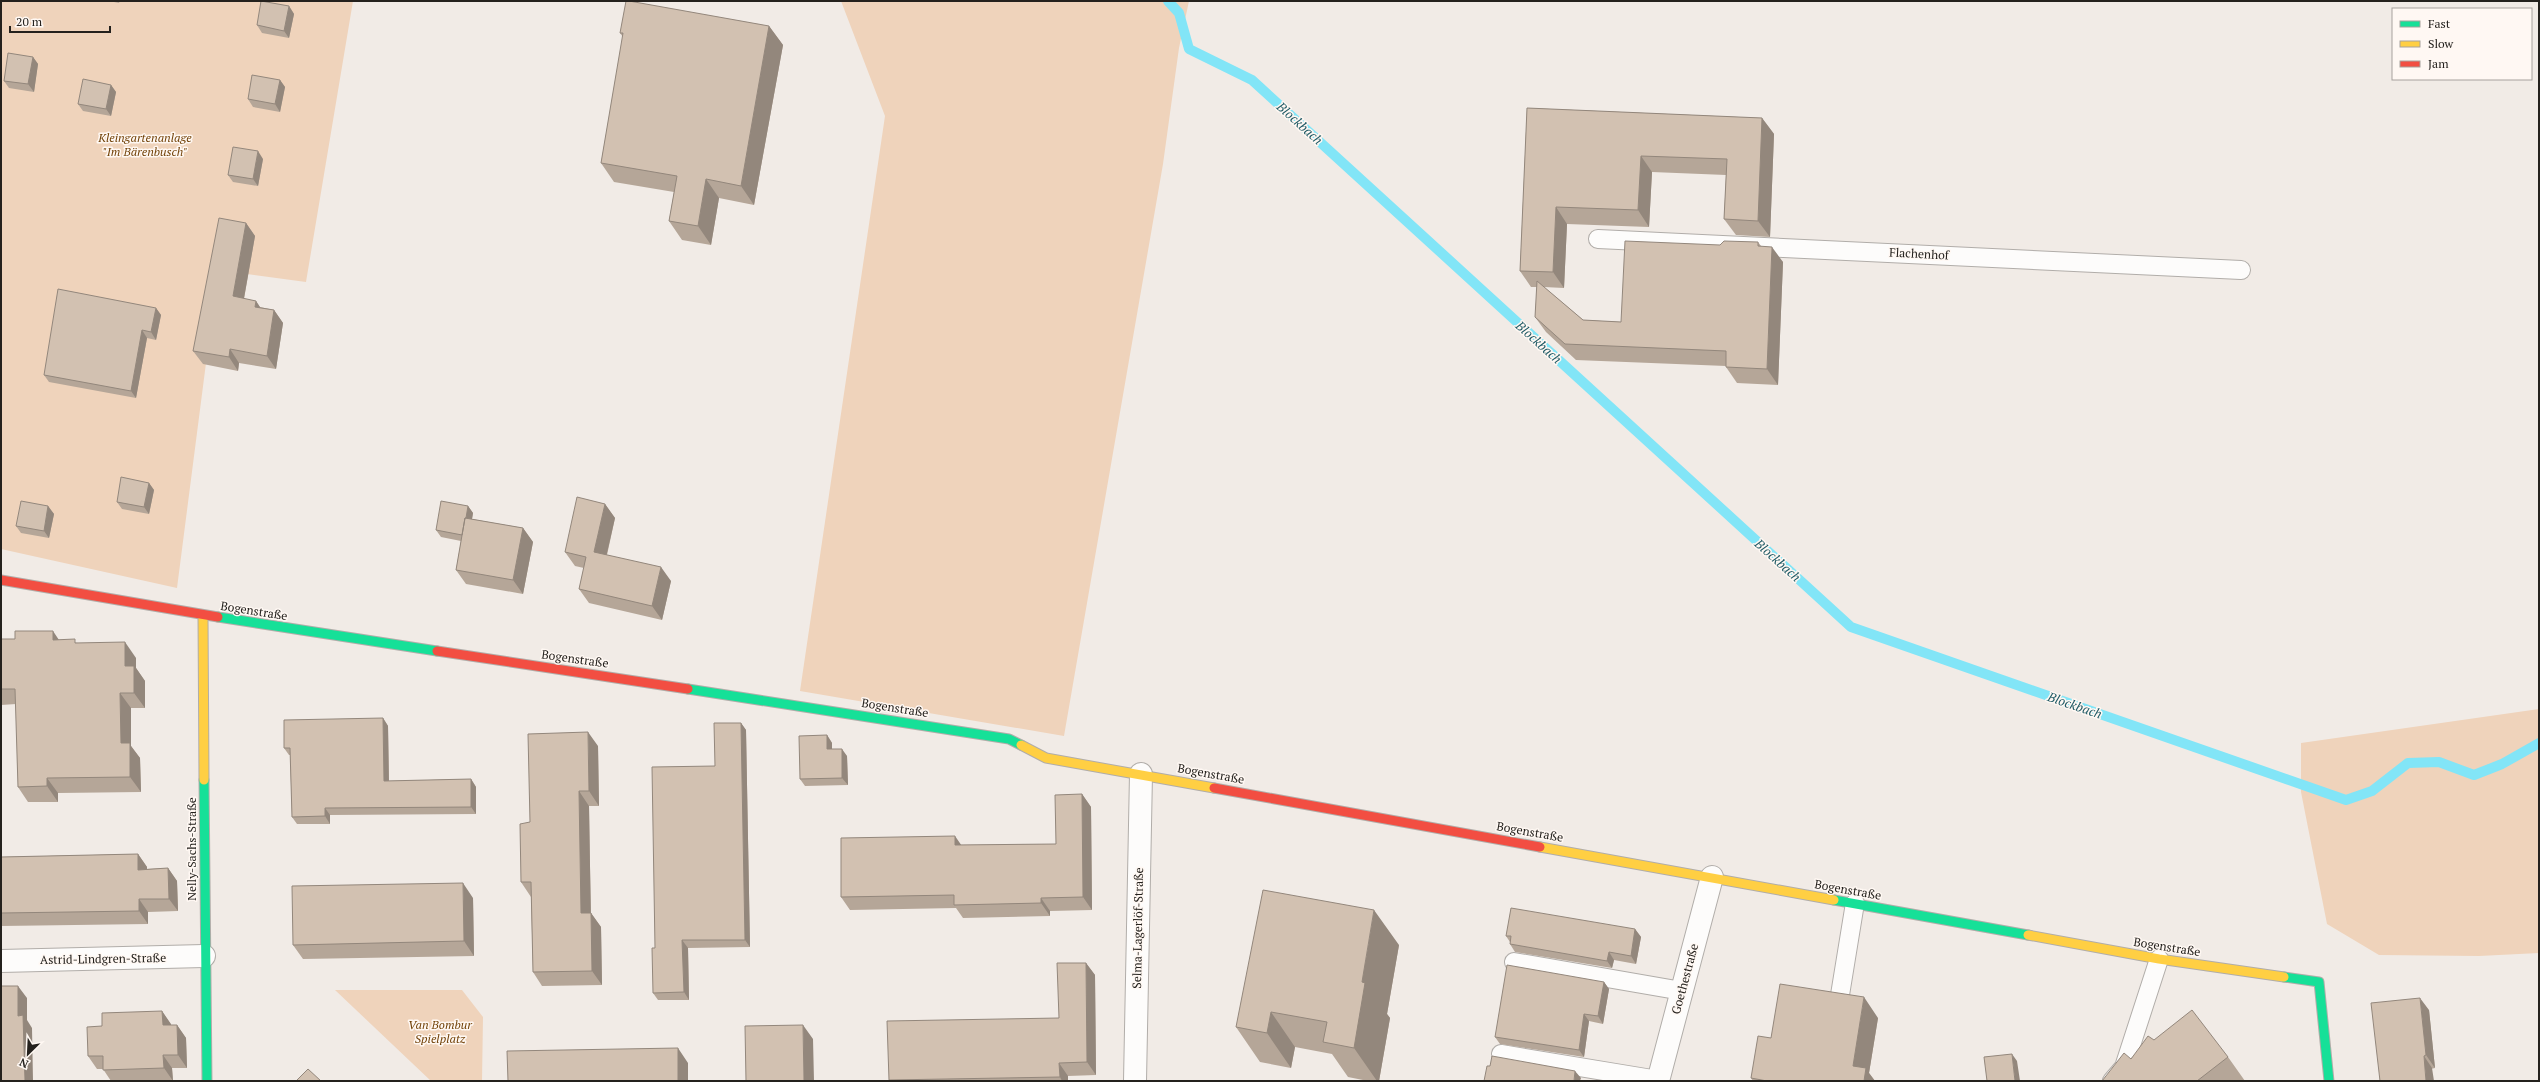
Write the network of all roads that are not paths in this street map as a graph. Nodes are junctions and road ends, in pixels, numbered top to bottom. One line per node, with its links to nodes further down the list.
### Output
1 (1598, 239): 2 (lane, Flachenhof)
2 (2241, 270)
3 (1, 580): 4 (street, Bogenstraße)
4 (203, 616): 5 (street, Bogenstraße); 8 (street, Nelly-Sachs-Straße)
5 (1141, 774): 6 (street, Bogenstraße); 16 (street, Selma-Lagerlöf-Straße)
6 (1712, 877): 7 (street, Bogenstraße); 12 (street, Goethestraße)
7 (1855, 903): 9 (street, Bogenstraße); 13 (lane)
8 (204, 956): 10 (street, Astrid-Lindgren-Straße); 15 (street, Nelly-Sachs-Straße)
9 (2159, 959): 18 (lane); 19 (street, Bogenstraße)
10 (1, 961)
11 (1514, 962): 12 (lane)
12 (1682, 991): 17 (street, Goethestraße)
13 (1839, 1001)
14 (1501, 1054): 17 (lane)
15 (207, 1081)
16 (1135, 1081)
17 (1658, 1081)
18 (2112, 1081)
19 (2329, 1081)

